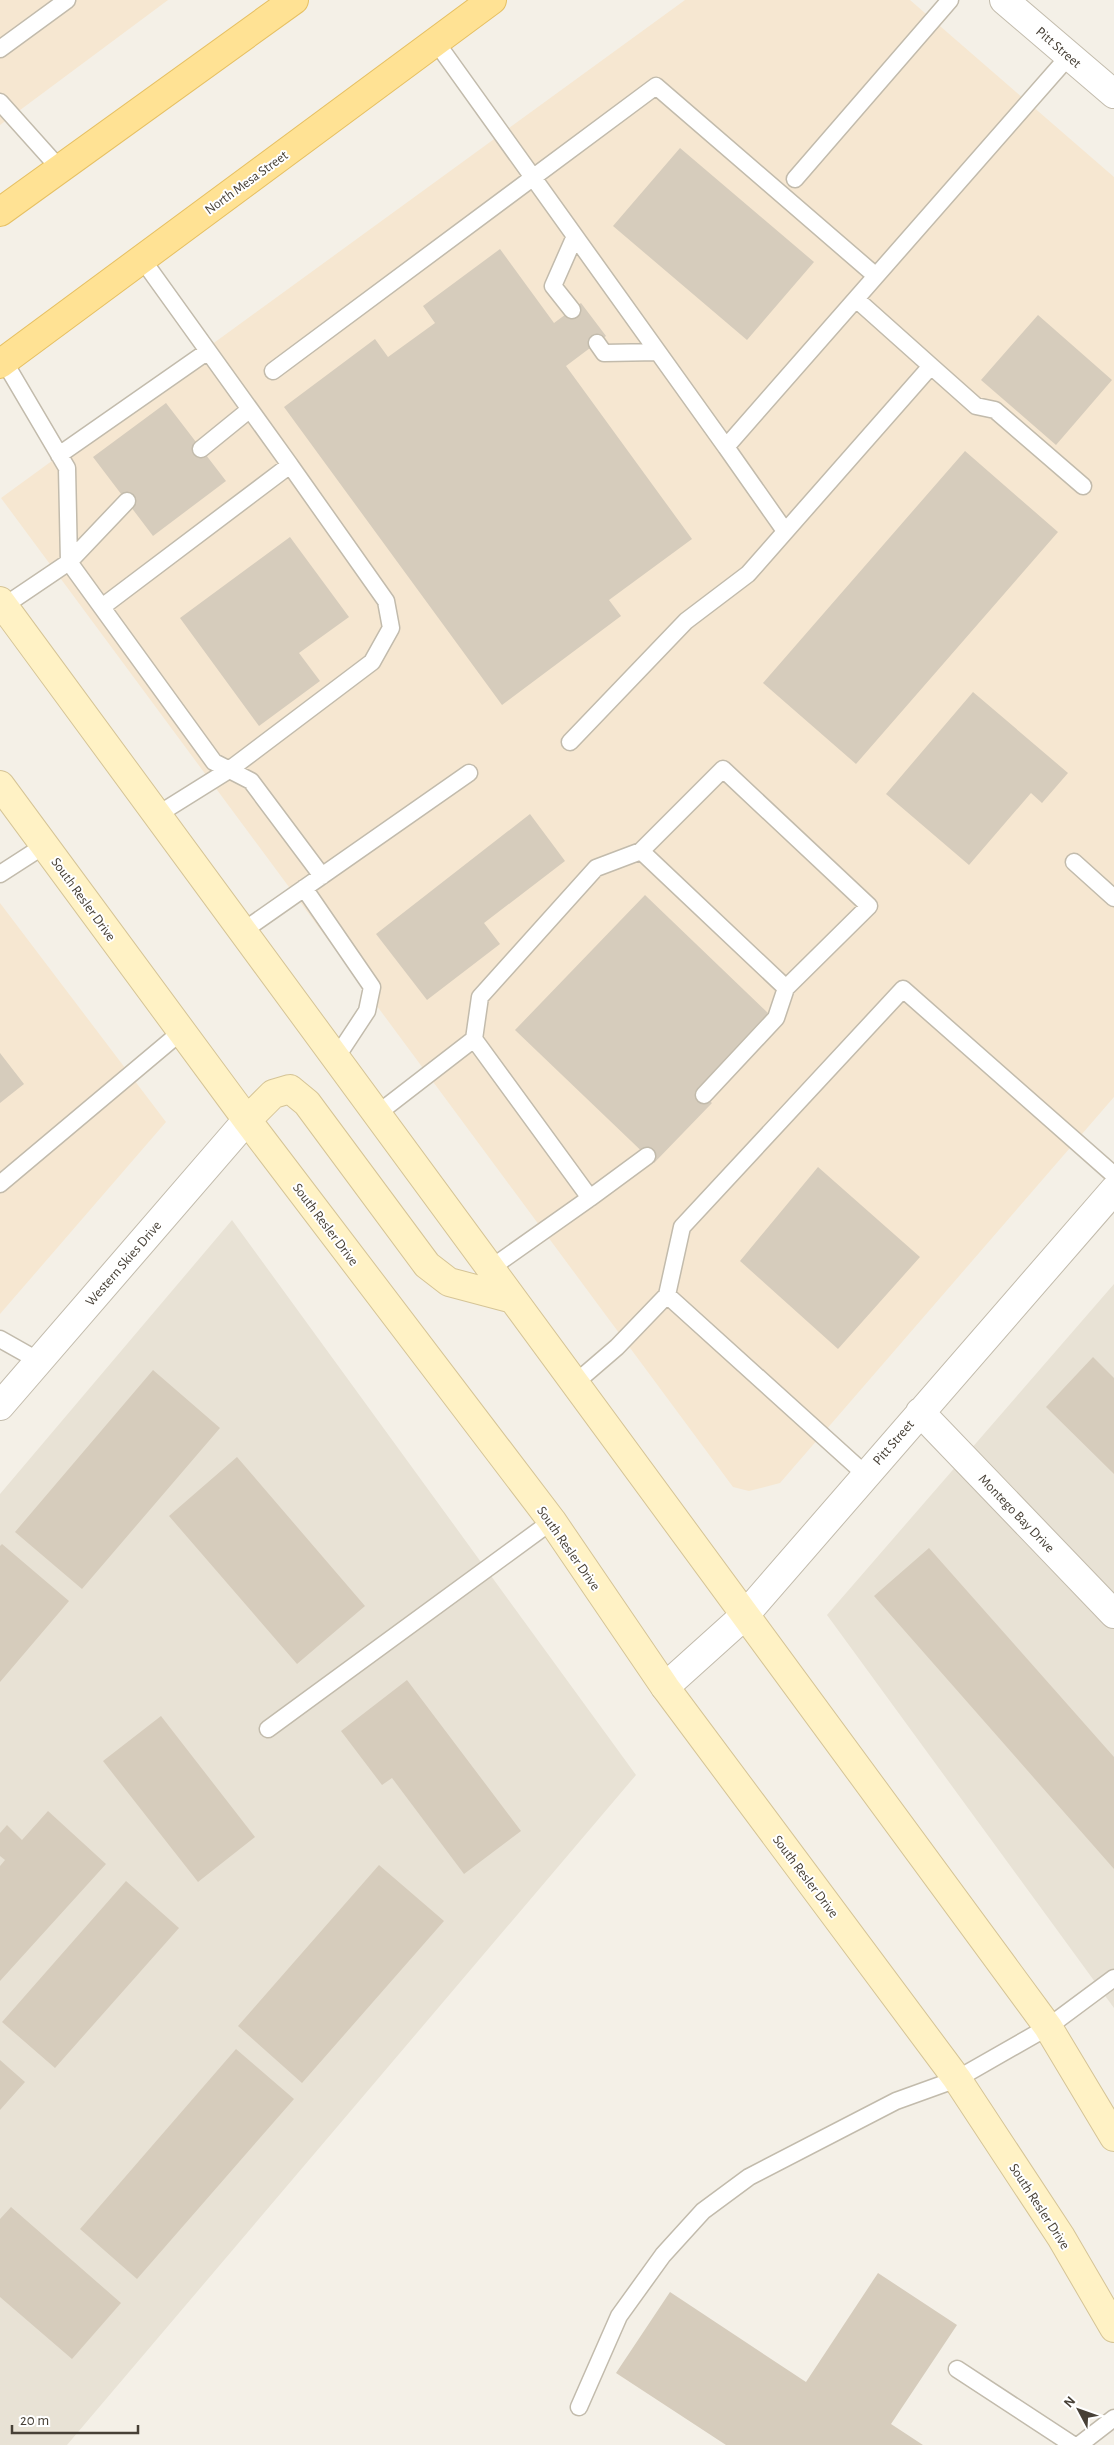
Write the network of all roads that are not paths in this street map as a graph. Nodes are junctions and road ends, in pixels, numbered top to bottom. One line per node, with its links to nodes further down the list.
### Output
1 (67, 0): 7 (lane)
2 (294, 0): 11 (main road)
3 (492, 0): 6 (main road, North Mesa Street)
4 (950, 0): 13 (lane)
5 (1004, 0): 8 (street, Pitt Street)
6 (436, 42): 12 (lane); 16 (main road, North Mesa Street)
7 (0, 49)
8 (1070, 56): 9 (street, Pitt Street); 17 (lane)
9 (1114, 94)
10 (0, 102): 11 (lane)
11 (60, 169): 14 (main road)
12 (534, 178): 15 (lane); 17 (lane); 25 (lane)
13 (795, 179)
14 (0, 212)
15 (575, 236): 19 (lane); 22 (lane)
16 (142, 259): 21 (lane); 23 (main road, North Mesa Street)
17 (876, 276): 18 (lane)
18 (856, 299): 24 (lane); 27 (lane)
19 (572, 310)
20 (597, 343): 22 (lane)
21 (208, 351): 26 (lane); 29 (lane)
22 (658, 352): 27 (lane)
23 (2, 362): 29 (lane)
24 (931, 366): 31 (lane); 33 (lane)
25 (273, 371)
26 (249, 410): 28 (lane); 30 (lane)
27 (726, 447): 33 (lane)
28 (201, 449)
29 (59, 455): 34 (lane)
30 (290, 465): 36 (lane); 38 (lane)
31 (1083, 486)
32 (127, 501): 34 (lane)
33 (786, 531): 37 (lane)
34 (69, 562): 35 (lane); 36 (lane)
35 (2, 603): 41 (main road)
36 (102, 607): 38 (lane)
37 (570, 742)
38 (228, 770): 41 (lane); 46 (lane)
39 (469, 773): 46 (lane)
40 (0, 784): 42 (main road, South Resler Drive)
41 (158, 815): 49 (main road)
42 (45, 845): 45 (lane); 51 (main road, South Resler Drive)
43 (641, 851): 50 (lane); 50 (lane); 52 (lane)
44 (1074, 862): 48 (lane)
45 (0, 874)
46 (322, 876): 47 (lane)
47 (304, 888): 49 (lane); 53 (lane)
48 (1114, 898)
49 (243, 931): 53 (main road)
50 (786, 988): 54 (lane)
51 (182, 1031): 56 (main road, South Resler Drive); 59 (lane)
52 (474, 1039): 55 (lane); 61 (lane)
53 (336, 1058): 55 (main road)
54 (704, 1095)
55 (377, 1114): 62 (main road)
56 (247, 1120): 64 (main road); 66 (street, Western Skies Drive); 71 (main road, South Resler Drive)
57 (647, 1156): 61 (lane)
58 (1114, 1175): 63 (lane)
59 (0, 1184)
60 (1114, 1190): 69 (street, Pitt Street)
61 (590, 1198): 62 (lane)
62 (491, 1268): 64 (main road)
63 (667, 1294): 67 (lane); 70 (lane)
64 (513, 1299): 67 (main road)
65 (0, 1339): 66 (lane)
66 (39, 1361): 68 (street, Western Skies Drive)
67 (574, 1384): 73 (main road)
68 (0, 1406)
69 (920, 1412): 70 (street, Pitt Street); 72 (street, Montego Bay Drive)
70 (865, 1474): 73 (street, Pitt Street)
71 (552, 1521): 74 (main road, South Resler Drive); 75 (lane)
72 (1114, 1614)
73 (745, 1615): 74 (street, Pitt Street); 77 (main road)
74 (665, 1687): 78 (main road, South Resler Drive)
75 (268, 1729)
76 (1114, 1978): 77 (lane)
77 (1048, 2027): 78 (lane); 79 (main road)
78 (957, 2080): 80 (main road, South Resler Drive); 82 (lane)
79 (1114, 2137)
80 (1114, 2328)
81 (957, 2369): 84 (lane)
82 (579, 2407)
83 (1114, 2418): 85 (lane)
84 (1073, 2445)
85 (1079, 2445)

